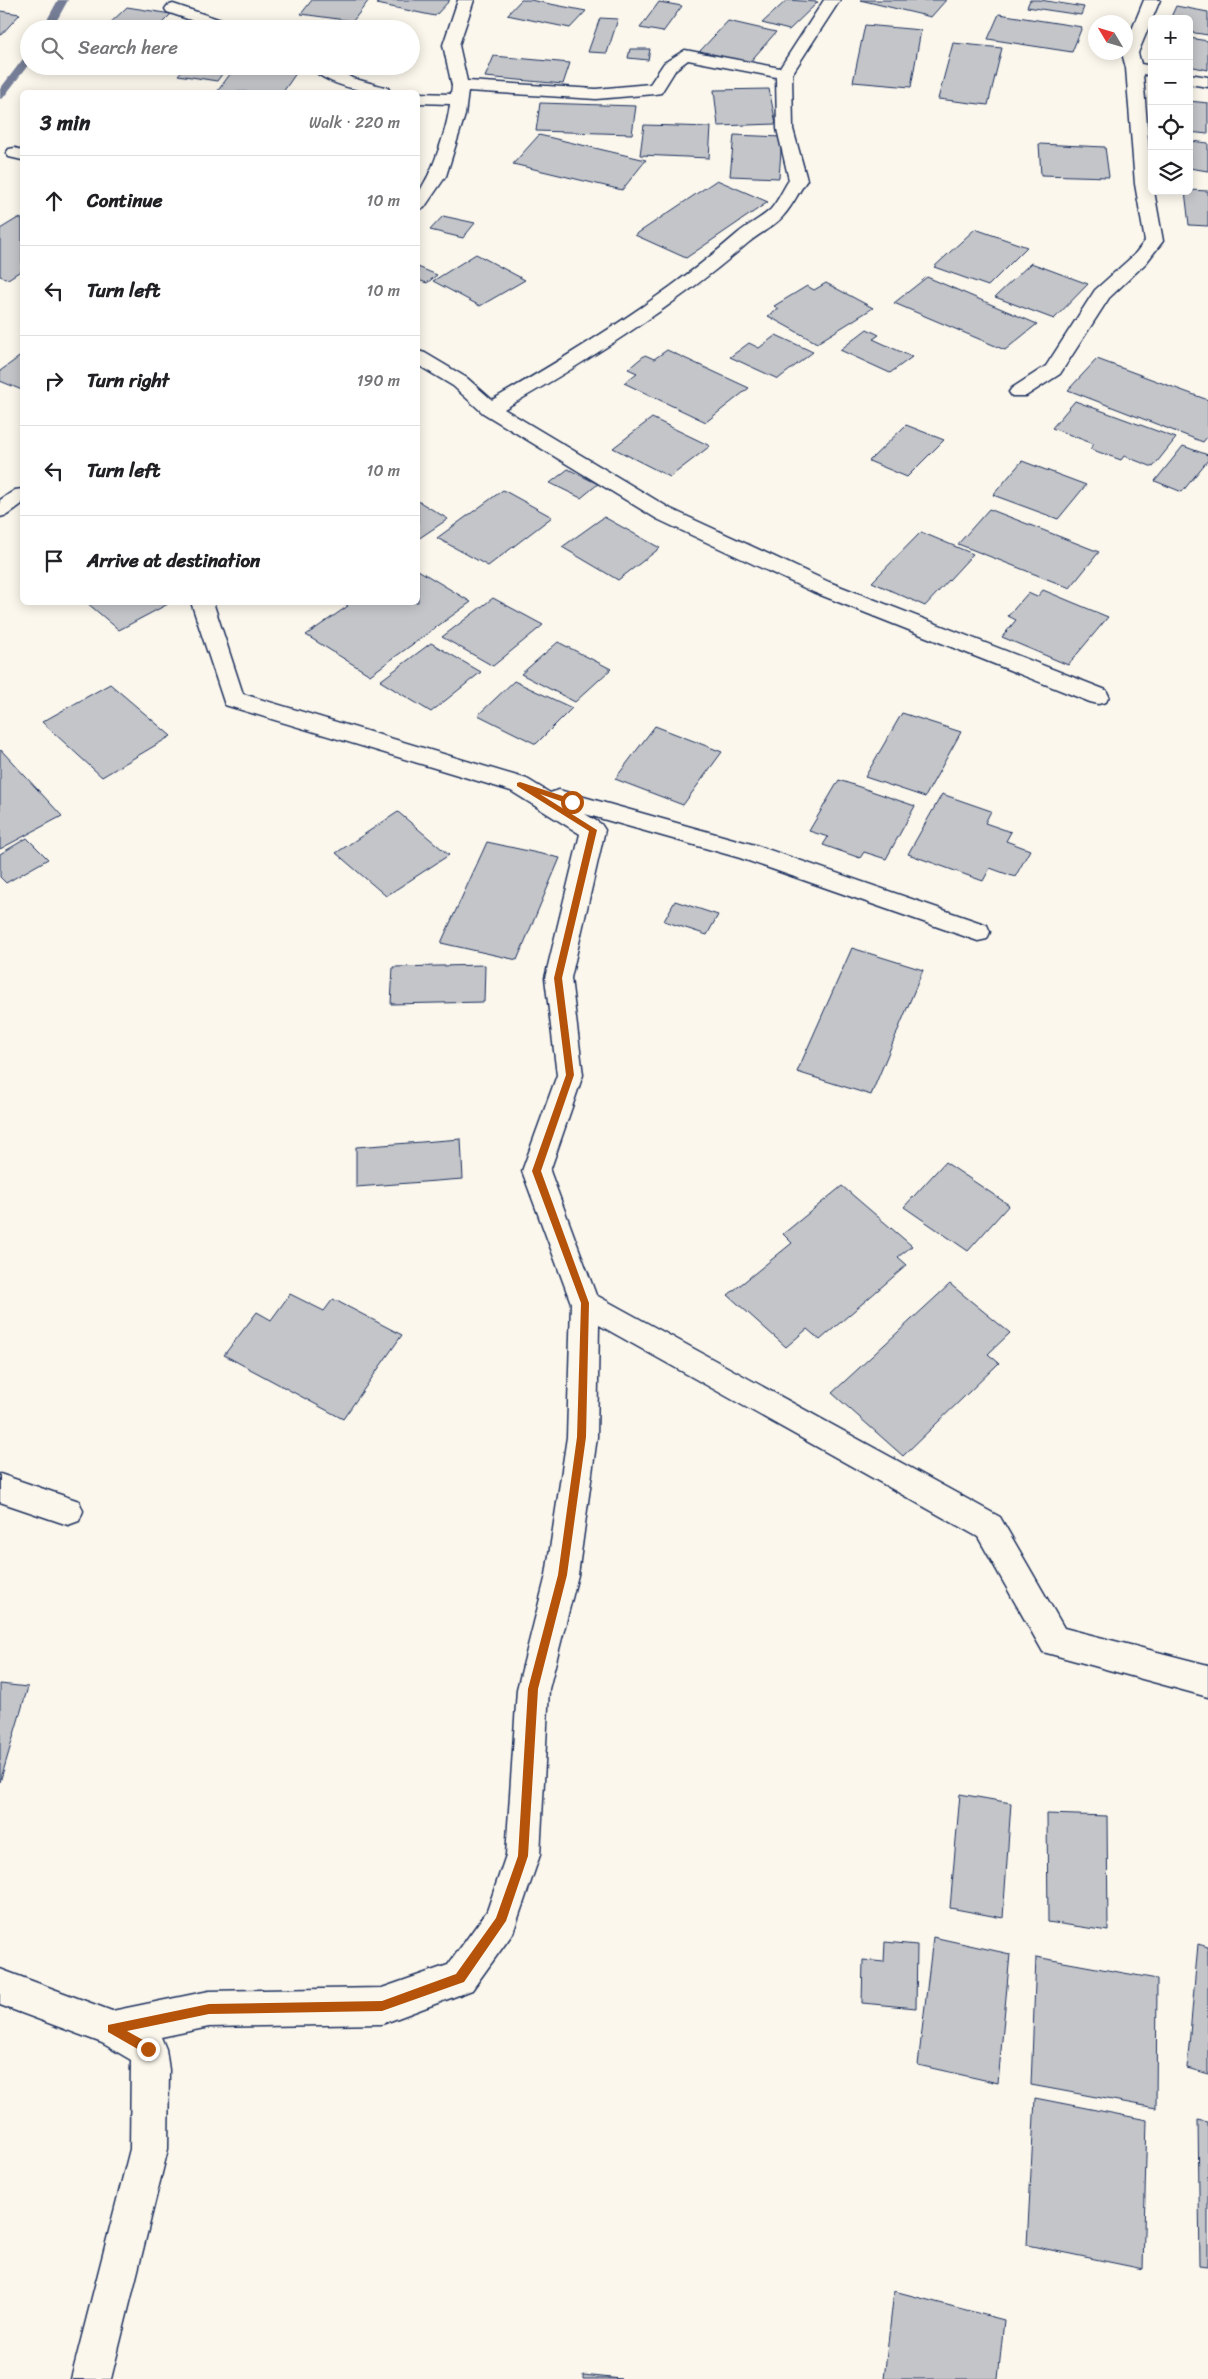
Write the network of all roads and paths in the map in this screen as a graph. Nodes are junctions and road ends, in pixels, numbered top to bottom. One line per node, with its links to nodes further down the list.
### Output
1 (466, 0): 13 (street)
2 (832, 0): 8 (street)
3 (1152, 0): 6 (street)
4 (173, 9): 5 (street)
5 (206, 20)
6 (1134, 68): 7 (street); 17 (street)
7 (1148, 71)
8 (784, 74): 13 (street); 18 (street)
9 (334, 75): 12 (street)
10 (1193, 80): 11 (street)
11 (1208, 82)
12 (375, 90)
13 (460, 93): 14 (street); 15 (street)
14 (420, 98)
15 (420, 201)
16 (420, 357): 18 (street)
17 (1019, 392)
18 (490, 409): 22 (street)
19 (20, 496): 20 (street)
20 (0, 510)
21 (203, 605): 23 (street)
22 (1098, 696)
23 (520, 785): 24 (street); 25 (street)
24 (978, 932)
25 (585, 1303): 28 (street); 30 (street)
26 (0, 1488): 27 (street)
27 (68, 1511)
28 (1208, 1681)
29 (0, 1987): 30 (street)
30 (112, 2029): 31 (street)
31 (91, 2379)

